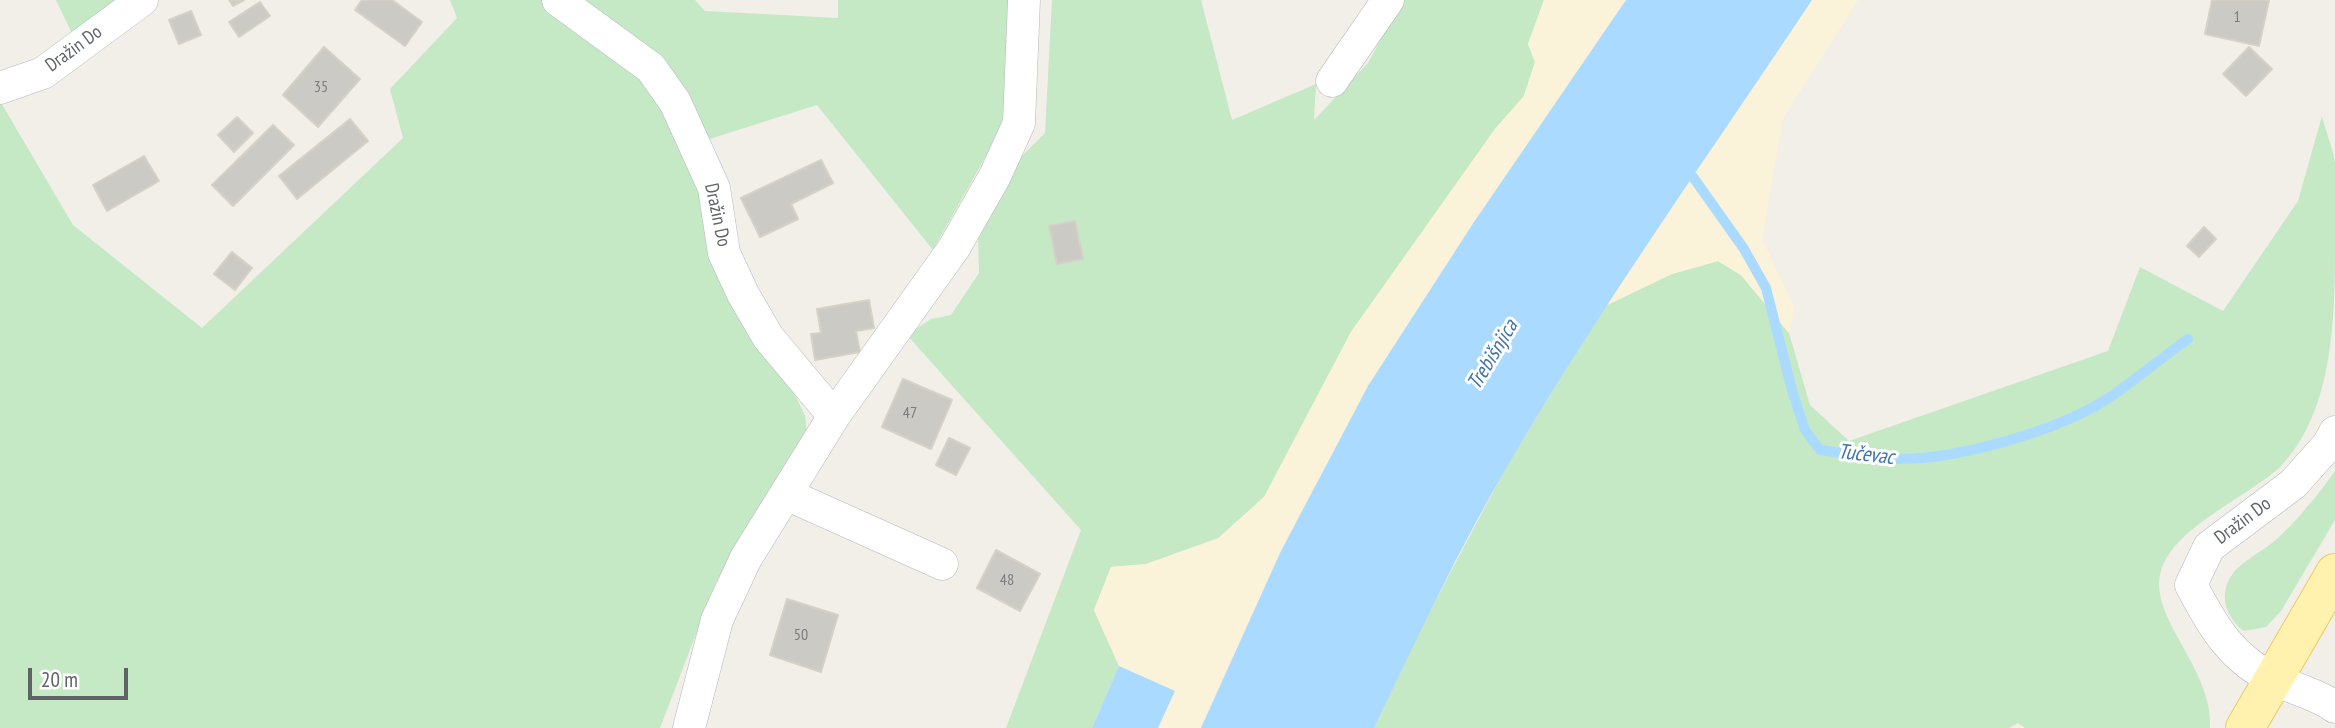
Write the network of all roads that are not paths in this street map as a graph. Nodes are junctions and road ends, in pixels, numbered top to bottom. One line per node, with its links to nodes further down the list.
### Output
1 (142, 0): 6 (street, Dražin Do)
2 (558, 0): 7 (street, Dražin Do)
3 (1024, 0): 7 (street)
4 (1388, 0): 5 (street)
5 (1332, 81)
6 (0, 88)
7 (834, 416): 9 (street)
8 (2335, 432): 12 (street, Dražin Do)
9 (786, 494): 10 (street); 14 (street)
10 (942, 564)
11 (2335, 573): 12 (main road)
12 (2274, 680): 13 (street); 15 (main road)
13 (2335, 707)
14 (689, 728)
15 (2245, 728)

